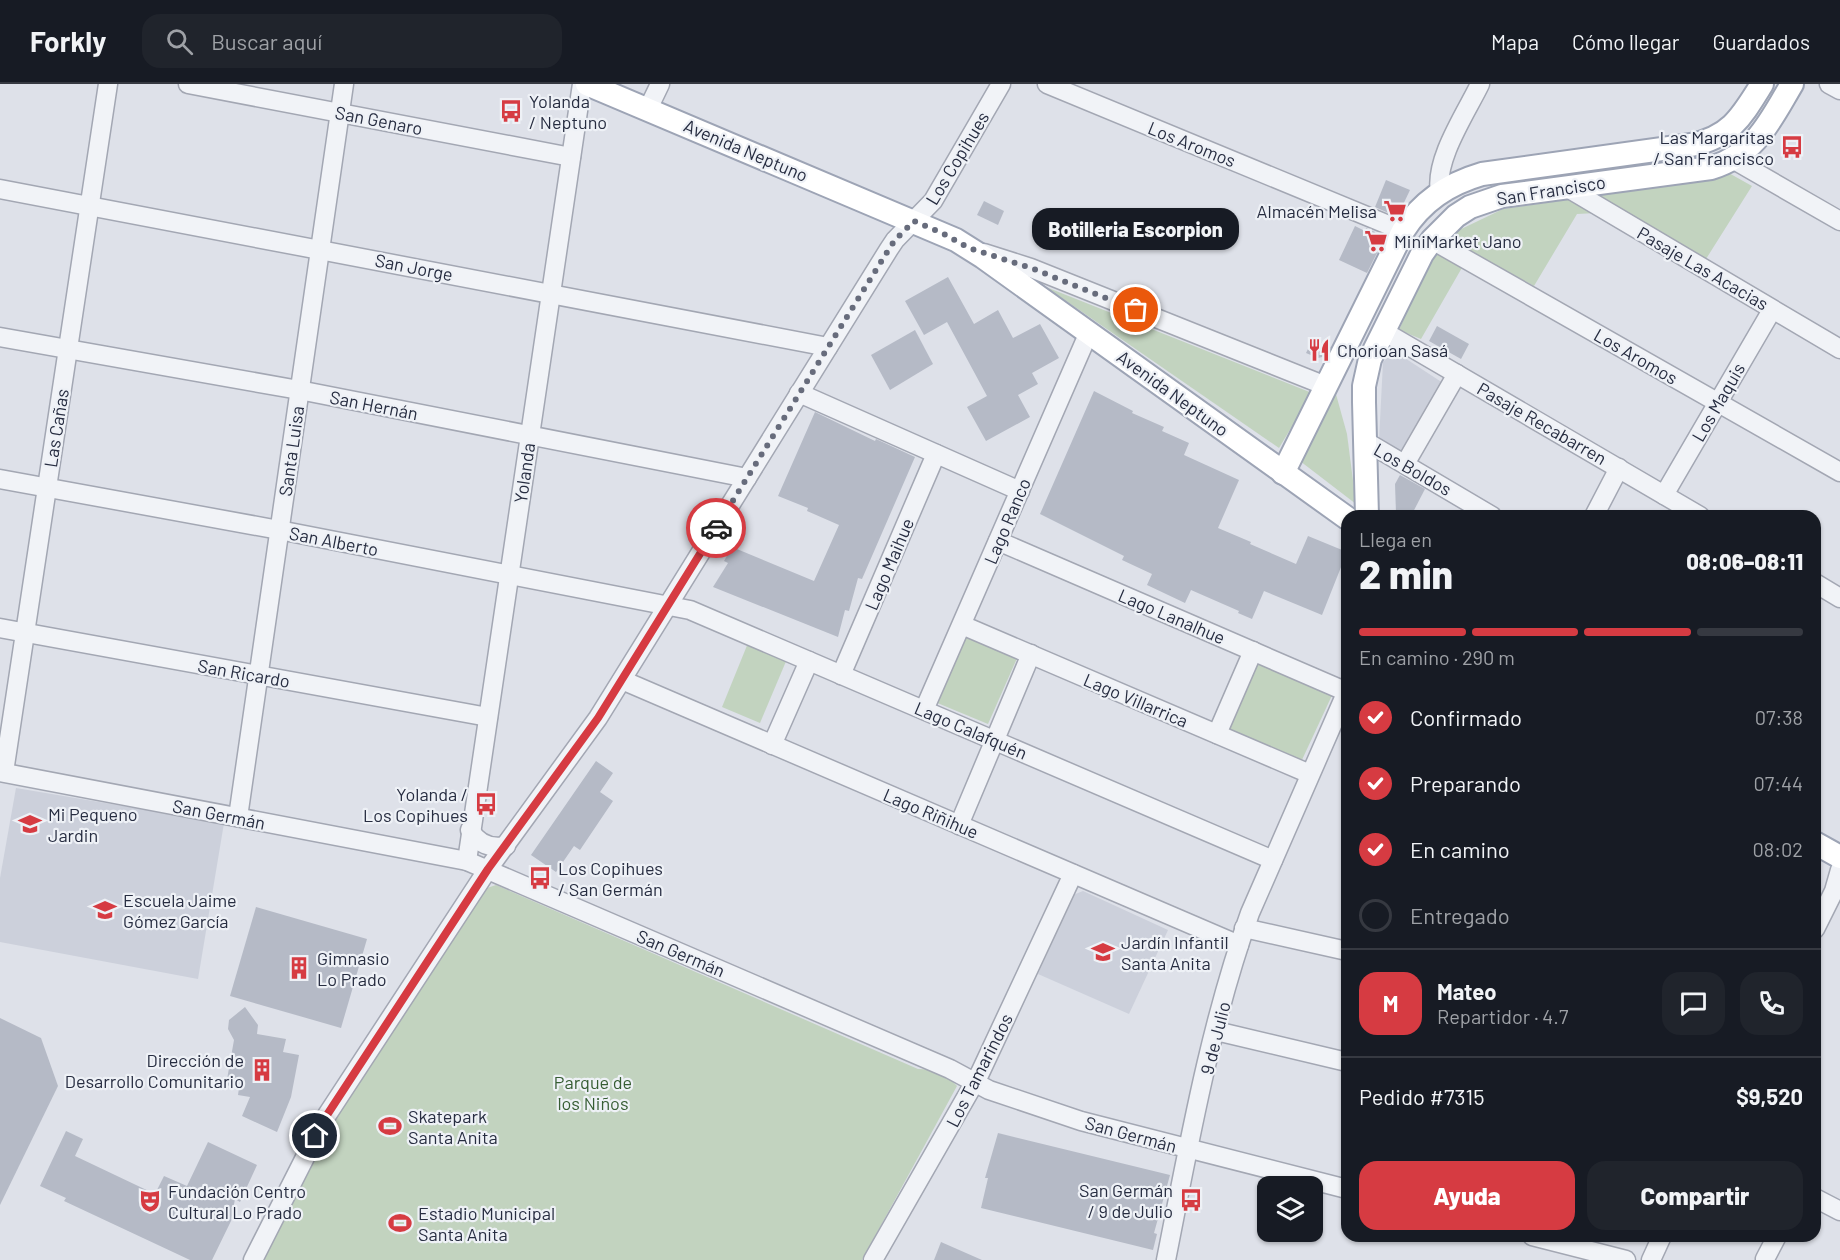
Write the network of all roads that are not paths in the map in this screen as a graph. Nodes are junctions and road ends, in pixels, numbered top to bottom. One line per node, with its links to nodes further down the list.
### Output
1 (108, 84): 21 (street, Las Cañas)
2 (188, 84): 15 (street, San Genaro)
3 (344, 84): 15 (street, Santa Luisa)
4 (582, 84): 16 (street, Yolanda)
5 (587, 84): 14 (main road, Avenida Neptuno)
6 (660, 84): 14 (street)
7 (1001, 84): 22 (street, Los Copihues)
8 (1047, 84): 24 (street, Los Aromos)
9 (1762, 84): 20 (main road, San Francisco)
10 (1792, 84): 17 (main road, San Francisco)
11 (1829, 84): 13 (street)
12 (1476, 85): 20 (street)
13 (1840, 90)
14 (648, 109): 22 (main road, Avenida Neptuno)
15 (340, 113): 16 (street, San Genaro); 27 (street, Santa Luisa)
16 (571, 157): 28 (street, Yolanda)
17 (1734, 160): 18 (main road, San Francisco); 23 (street)
18 (1566, 187): 25 (main road, San Francisco); 29 (street, Pasaje Las Acacias)
19 (0, 189): 21 (street, San Jorge)
20 (1440, 192): 24 (main road, San Francisco)
21 (90, 206): 27 (street, San Jorge); 34 (street, Las Cañas)
22 (914, 221): 26 (main road, Avenida Neptuno); 33 (street, Los Copihues)
23 (1840, 221)
24 (1403, 231): 37 (main road, San Francisco)
25 (1432, 240): 30 (main road, San Francisco); 40 (street, Los Aromos)
26 (969, 248): 31 (main road, Avenida Neptuno); 37 (street, Avenida Neptuno)
27 (320, 249): 28 (street, San Jorge); 38 (street, Santa Luisa)
28 (551, 293): 33 (street, San Jorge); 41 (street, Yolanda)
29 (1772, 309): 35 (street, Pasaje Las Acacias); 40 (street, Los Maquis)
30 (1383, 331): 36 (street, Pasaje Recabarren); 42 (main road, San Francisco)
31 (1089, 332): 47 (main road, Avenida Neptuno); 51 (street, Lago Ranco)
32 (0, 337): 34 (street, San Hernán)
33 (828, 347): 39 (street, Los Copihues)
34 (68, 349): 38 (street, San Hernán); 50 (street, Las Cañas)
35 (1840, 349)
36 (1457, 374): 44 (street); 45 (street, Pasaje Recabarren)
37 (1326, 386): 47 (main road, San Francisco)
38 (299, 390): 41 (street, San Hernán); 58 (street, Santa Luisa)
39 (800, 393): 43 (street); 48 (street, Los Copihues)
40 (1718, 403): 46 (street, Los Aromos); 52 (street, Los Maquis)
41 (530, 435): 48 (street, San Hernán); 60 (street, Yolanda)
42 (1365, 441): 44 (street, Los Boldos); 53 (main road, San Francisco)
43 (936, 454): 51 (street); 70 (street, Lago Maihue)
44 (1405, 464): 54 (street, Los Boldos)
45 (1618, 468): 52 (street, Pasaje Recabarren); 55 (street)
46 (1840, 472)
47 (1283, 473): 57 (main road, Avenida Neptuno)
48 (747, 478): 63 (street, Los Copihues)
49 (0, 479): 50 (street, San Alberto)
50 (47, 488): 58 (street, San Alberto); 66 (street, Las Cañas)
51 (1020, 491): 59 (street, Lago Ranco)
52 (1664, 495): 56 (street, Pasaje Recabarren)
53 (1367, 510)
54 (1482, 510)
55 (1597, 510)
56 (1690, 510)
57 (1341, 514)
58 (279, 530): 60 (street, San Alberto); 71 (street, Santa Luisa)
59 (998, 541): 64 (street, Lago Ranco); 67 (street, Lago Lanalhue)
60 (509, 575): 63 (street, San Alberto); 76 (street, Yolanda)
61 (1821, 587): 62 (street)
62 (1840, 598)
63 (668, 606): 69 (street, Lago Calafquén); 72 (street, Los Copihues)
64 (962, 625): 68 (street, Lago Villarrica); 75 (street, Lago Ranco)
65 (0, 628): 66 (street, San Ricardo)
66 (25, 632): 71 (street, San Ricardo); 80 (street, Las Cañas)
67 (1253, 651): 73 (street, Lago Lanalhue); 77 (street)
68 (1031, 654): 77 (street, Lago Villarrica); 78 (street)
69 (808, 661): 70 (street, Lago Calafquén); 79 (street)
70 (841, 675): 75 (street, Lago Calafquén)
71 (258, 676): 76 (street, San Ricardo); 82 (street, Santa Luisa)
72 (622, 680): 79 (street, Lago Riñihue); 85 (street, Los Copihues)
73 (1341, 688)
74 (1341, 704): 81 (street, 9 de Julio)
75 (924, 710): 78 (street, Lago Calafquén)
76 (488, 717): 84 (street, Yolanda)
77 (1217, 734): 81 (street, Lago Villarrica)
78 (994, 740): 83 (street); 88 (street, Lago Calafquén)
79 (772, 745): 83 (street, Lago Riñihue)
80 (2, 772): 82 (street, San Germán)
81 (1310, 774): 88 (street, 9 de Julio)
82 (238, 818): 89 (street, San Germán)
83 (959, 825): 92 (street, Lago Riñihue)
84 (470, 830): 85 (street); 89 (street, Yolanda)
85 (506, 846): 90 (street, Los Copihues)
86 (1821, 846): 87 (main road)
87 (1840, 857)
88 (1273, 860): 94 (street, 9 de Julio)
89 (467, 861): 90 (street, San Germán)
90 (488, 869): 98 (street, San Germán); 107 (street, Los Copihues)
91 (1840, 870): 93 (street)
92 (1073, 874): 94 (street, Lago Riñihue); 98 (street, Los Tamarindos)
93 (1821, 917)
94 (1242, 937): 95 (street, Lago Riñihue); 96 (street, 9 de Julio)
95 (1341, 950)
96 (1216, 1031): 97 (street); 99 (street, 9 de Julio)
97 (1341, 1061)
98 (975, 1082): 99 (street, San Germán); 108 (street, Los Tamarindos)
99 (1188, 1149): 100 (street, San Germán); 109 (street, 9 de Julio)
100 (1341, 1188)
101 (1821, 1201): 102 (street)
102 (1840, 1211)
103 (1556, 1242): 110 (street)
104 (1659, 1242): 111 (street)
105 (1773, 1242): 106 (street)
106 (1765, 1258)
107 (254, 1260)
108 (873, 1260)
109 (1166, 1260)
110 (1626, 1260)
111 (1651, 1260)

